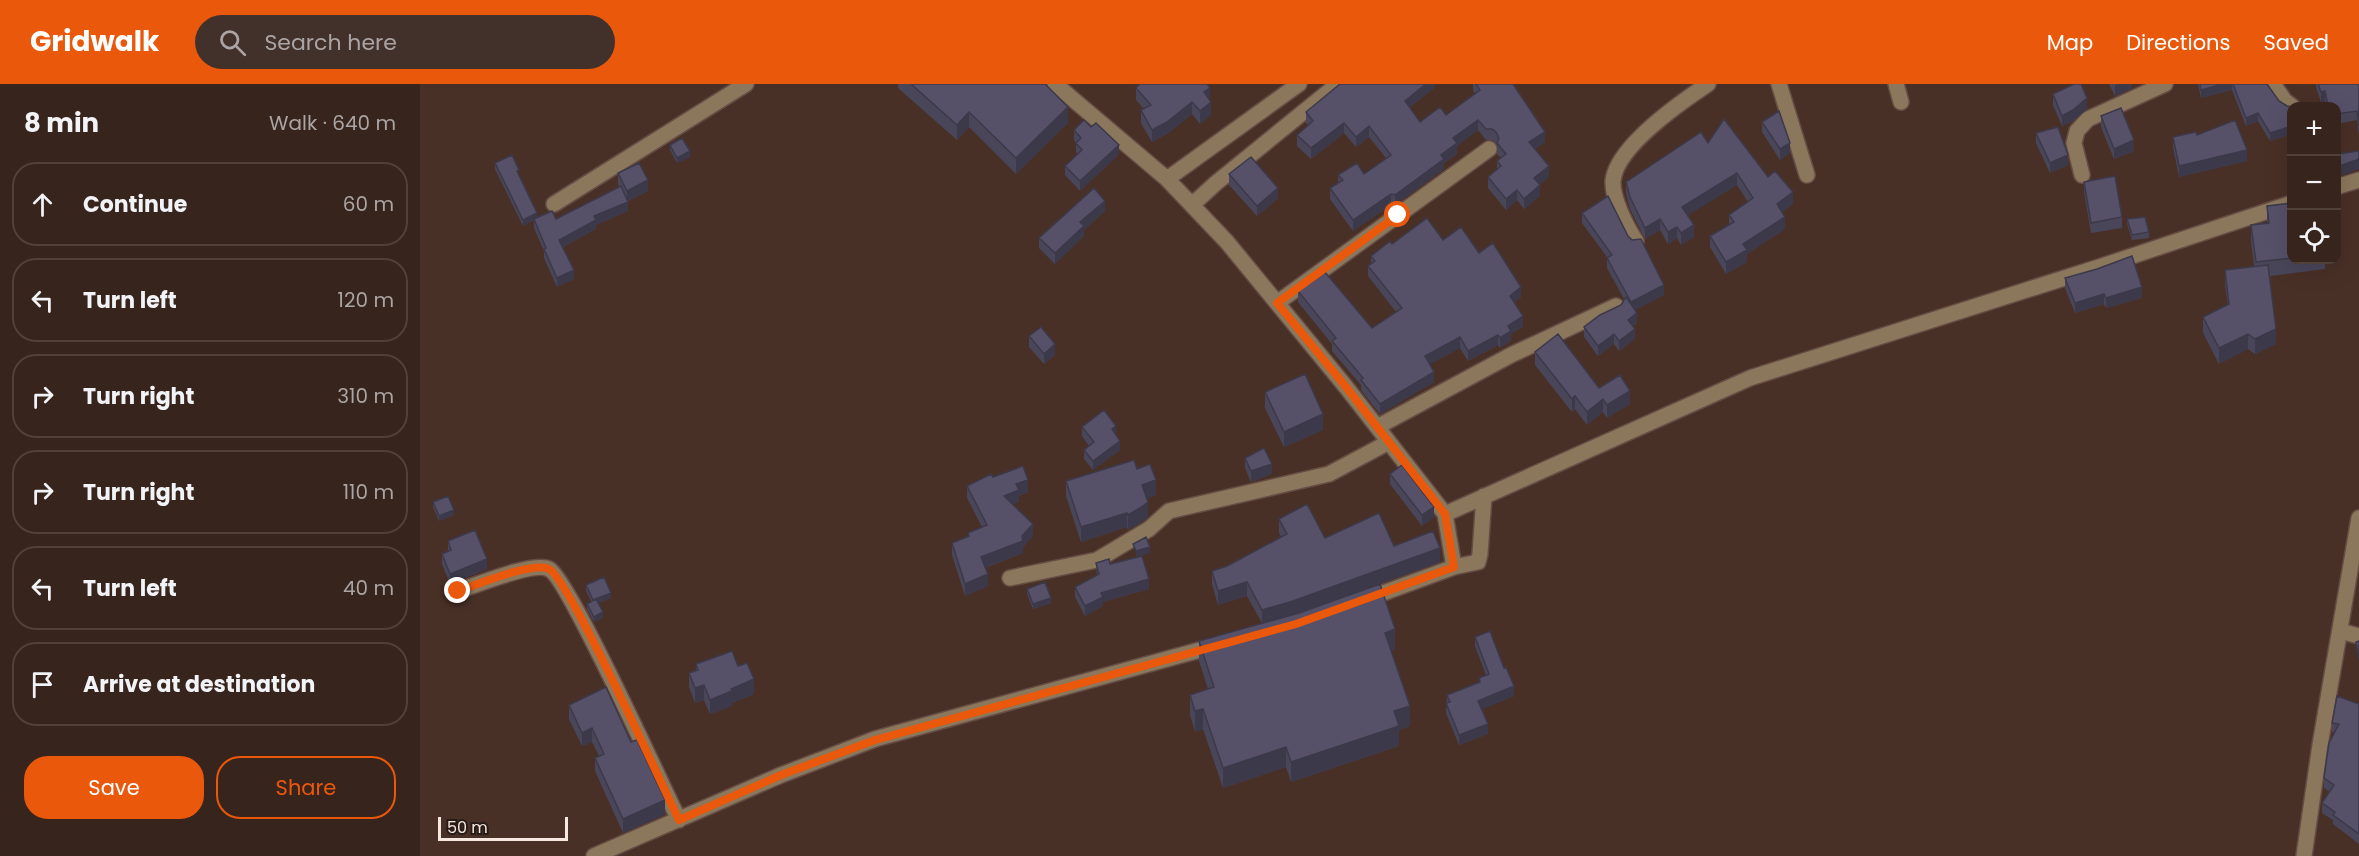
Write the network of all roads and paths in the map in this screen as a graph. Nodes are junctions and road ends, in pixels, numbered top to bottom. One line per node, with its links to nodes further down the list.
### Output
1 (746, 84): 18 (street)
2 (1055, 84): 15 (street)
3 (1299, 84): 15 (street)
4 (1338, 84): 19 (street)
5 (1708, 84): 21 (street)
6 (1779, 84): 13 (street)
7 (1896, 84): 10 (street)
8 (2165, 84): 14 (street)
9 (2274, 84): 11 (street)
10 (1901, 102)
11 (2287, 102)
12 (1488, 149): 22 (street)
13 (1807, 175)
14 (2082, 175)
15 (1167, 179): 19 (street)
16 (2359, 180): 17 (street)
17 (2341, 187)
18 (554, 204)
19 (1192, 205): 22 (street)
20 (2287, 205): 26 (street)
21 (1636, 241)
22 (1277, 303): 24 (street)
23 (1616, 306): 24 (street)
24 (1377, 427): 25 (street)
25 (1389, 442): 27 (street); 30 (street)
26 (1484, 496): 27 (street); 29 (street)
27 (1445, 514): 29 (street)
28 (2359, 518): 33 (street)
29 (1454, 567): 32 (street)
30 (1010, 578)
31 (458, 591): 36 (street)
32 (1353, 604)
33 (2340, 631): 34 (street); 38 (street)
34 (2359, 636)
35 (1230, 642): 36 (street)
36 (679, 820): 37 (street)
37 (594, 856)
38 (2304, 856)

